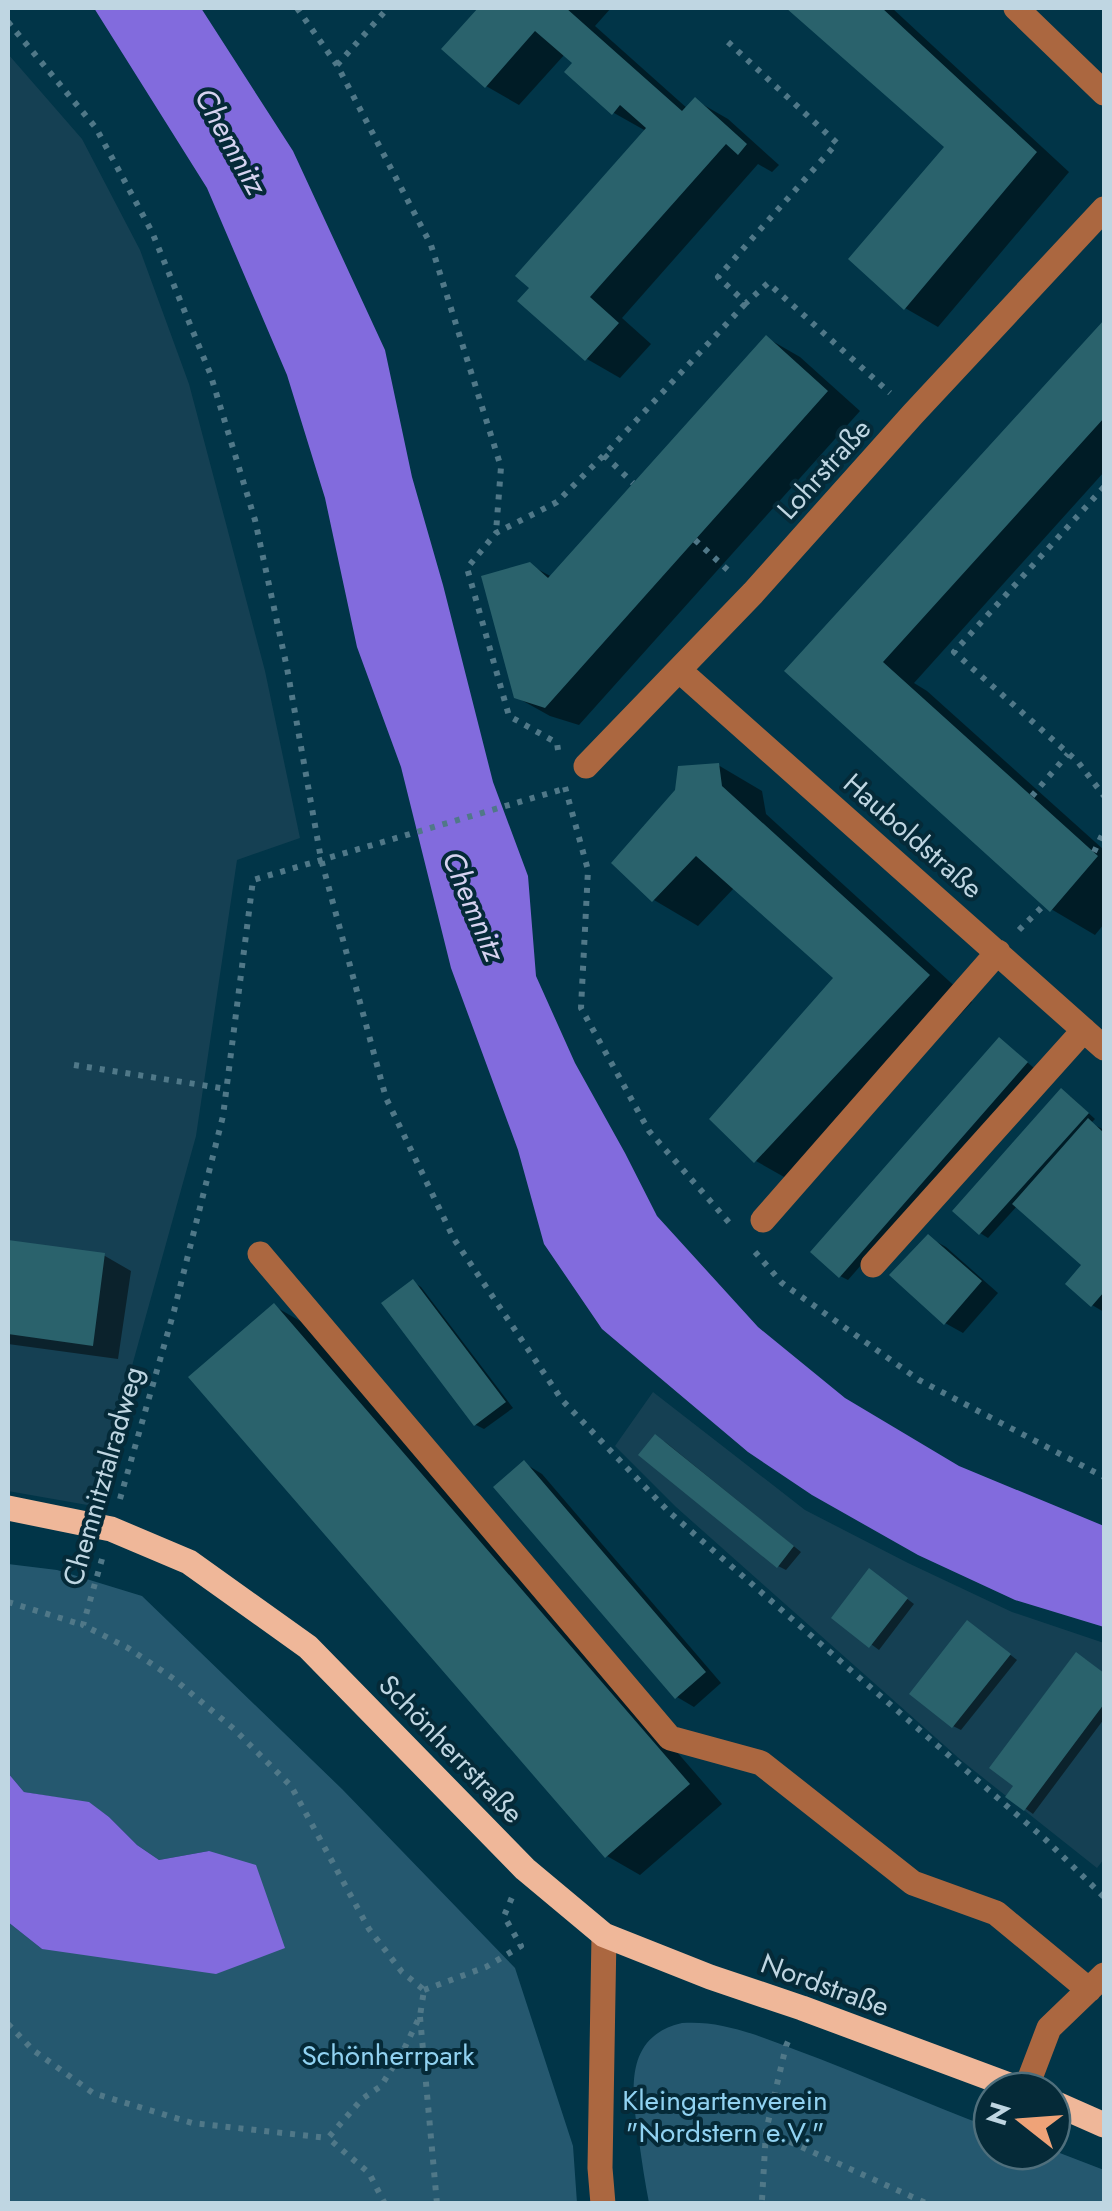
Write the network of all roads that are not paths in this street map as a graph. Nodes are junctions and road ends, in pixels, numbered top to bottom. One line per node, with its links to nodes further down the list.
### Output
1 (1016, 8): 2 (street)
2 (1104, 93)
3 (1104, 209): 4 (street, Lohrstraße)
4 (680, 670): 5 (street, Lohrstraße); 6 (street, Hauboldstraße)
5 (586, 766)
6 (998, 952): 7 (street, Hauboldstraße); 9 (street)
7 (1084, 1030): 8 (street, Hauboldstraße); 11 (street)
8 (1104, 1048)
9 (762, 1220)
10 (260, 1254): 14 (street)
11 (873, 1265)
12 (8, 1508): 13 (main road, Schönherrstraße)
13 (604, 1935): 15 (main road, Nordstraße); 19 (street)
14 (1097, 1982): 16 (street)
15 (972, 2071)
16 (1033, 2071)
17 (1072, 2111): 18 (main road)
18 (1104, 2125)
19 (603, 2204)

